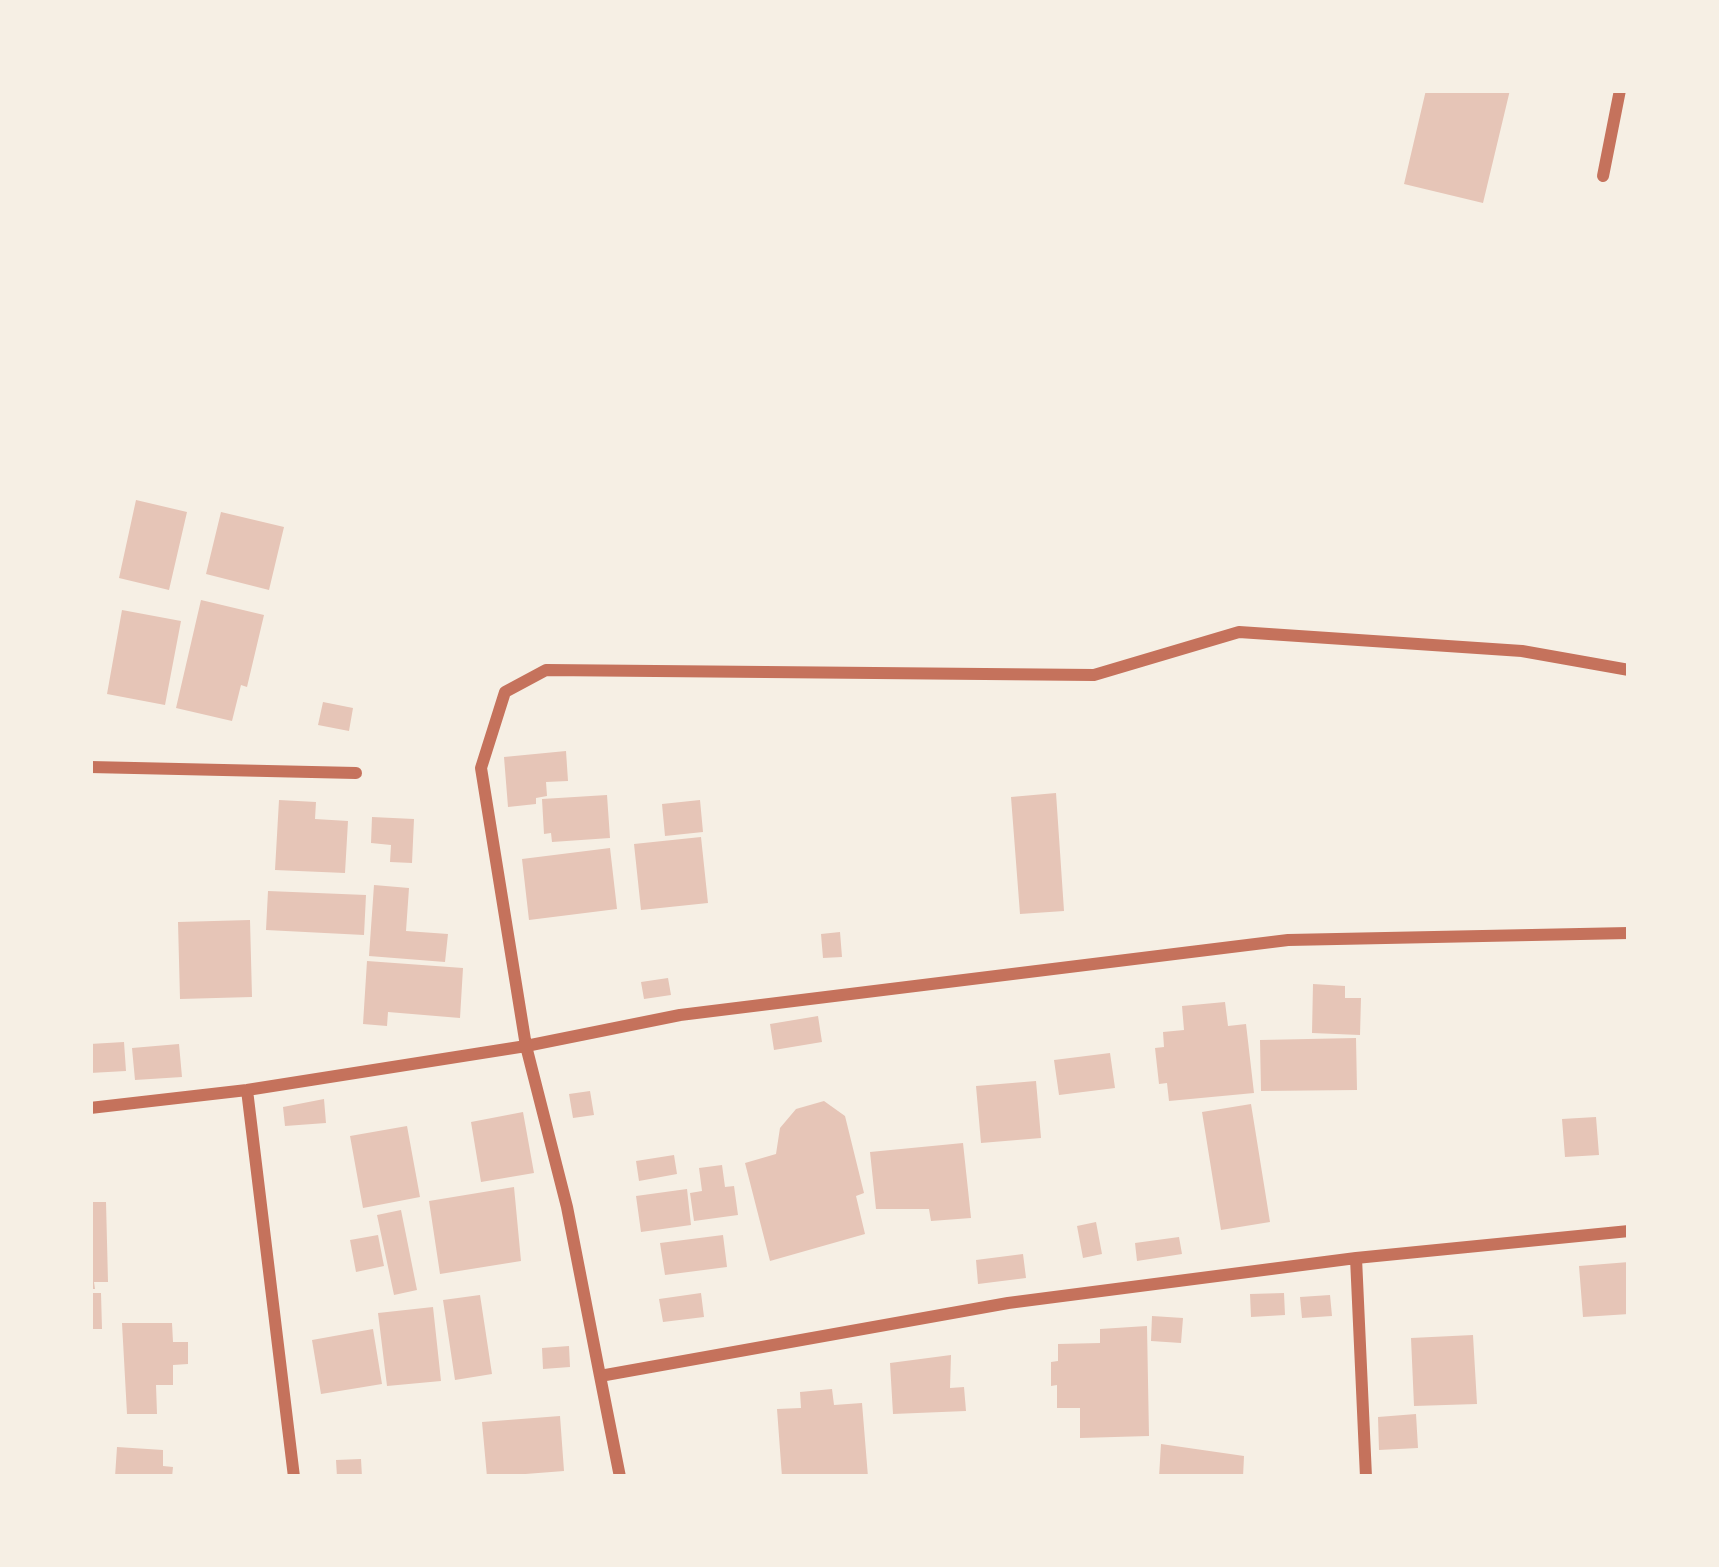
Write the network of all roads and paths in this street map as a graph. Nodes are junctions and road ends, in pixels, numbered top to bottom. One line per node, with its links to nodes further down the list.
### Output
1 (1620, 90): 2 (street)
2 (1604, 176)
3 (1629, 670): 7 (street)
4 (90, 767): 5 (street)
5 (356, 773)
6 (1629, 933): 7 (street)
7 (526, 1046): 8 (street); 12 (street)
8 (247, 1090): 9 (street); 13 (street)
9 (90, 1108)
10 (1629, 1231): 11 (street)
11 (1356, 1258): 12 (street); 15 (street)
12 (600, 1376): 14 (street)
13 (294, 1477)
14 (620, 1477)
15 (1366, 1477)

